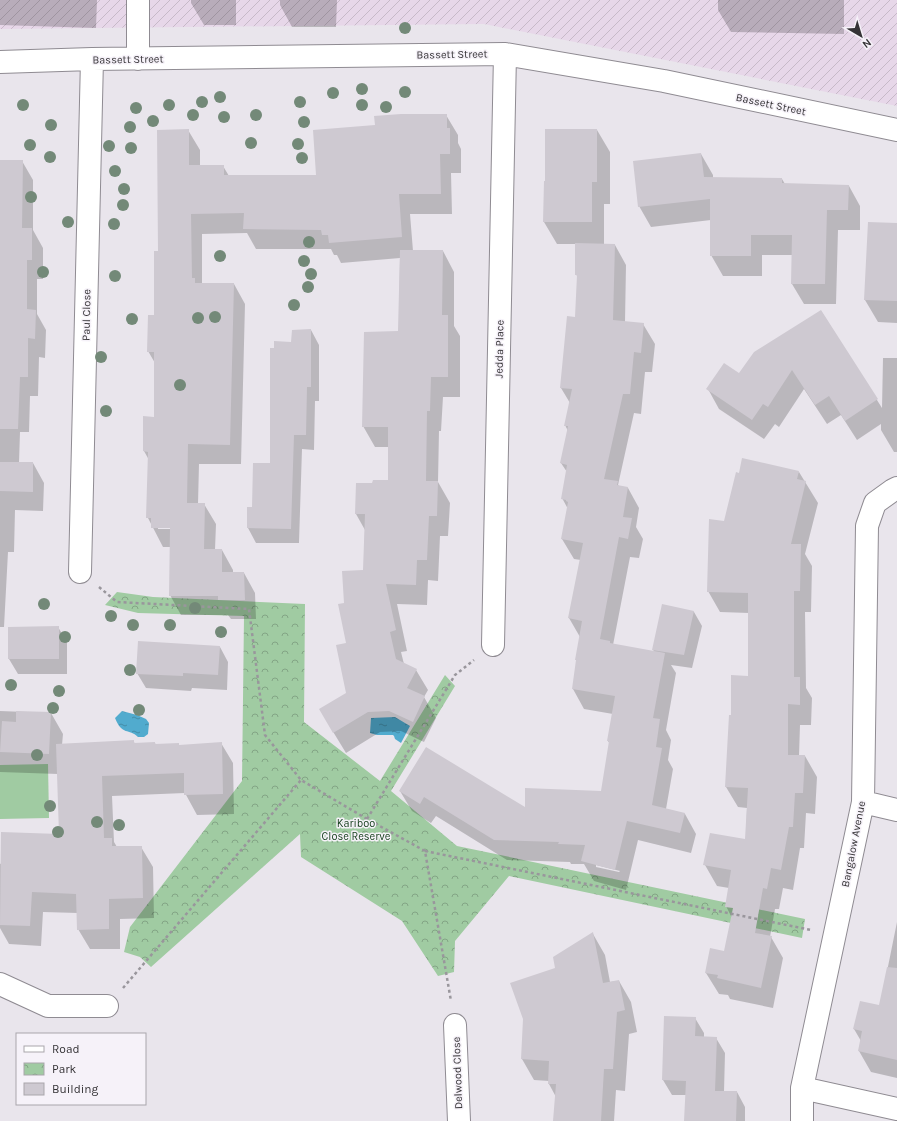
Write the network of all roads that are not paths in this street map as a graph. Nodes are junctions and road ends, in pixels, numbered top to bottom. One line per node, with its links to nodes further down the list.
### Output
1 (138, 0): 4 (street)
2 (505, 54): 4 (street, Bassett Street); 6 (street, Bassett Street); 9 (street, Jedda Place)
3 (92, 59): 4 (street, Bassett Street); 5 (street, Bassett Street); 8 (street, Paul Close)
4 (138, 59)
5 (0, 62)
6 (897, 130)
7 (897, 488): 10 (street, Bangalow Avenue)
8 (80, 572)
9 (493, 645)
10 (863, 802): 11 (street); 15 (street, Bangalow Avenue)
11 (897, 810)
12 (0, 984): 13 (street)
13 (107, 1006)
14 (455, 1025): 17 (street, Delwood Close)
15 (802, 1088): 16 (street); 18 (street, Bangalow Avenue)
16 (897, 1109)
17 (459, 1121)
18 (802, 1121)

